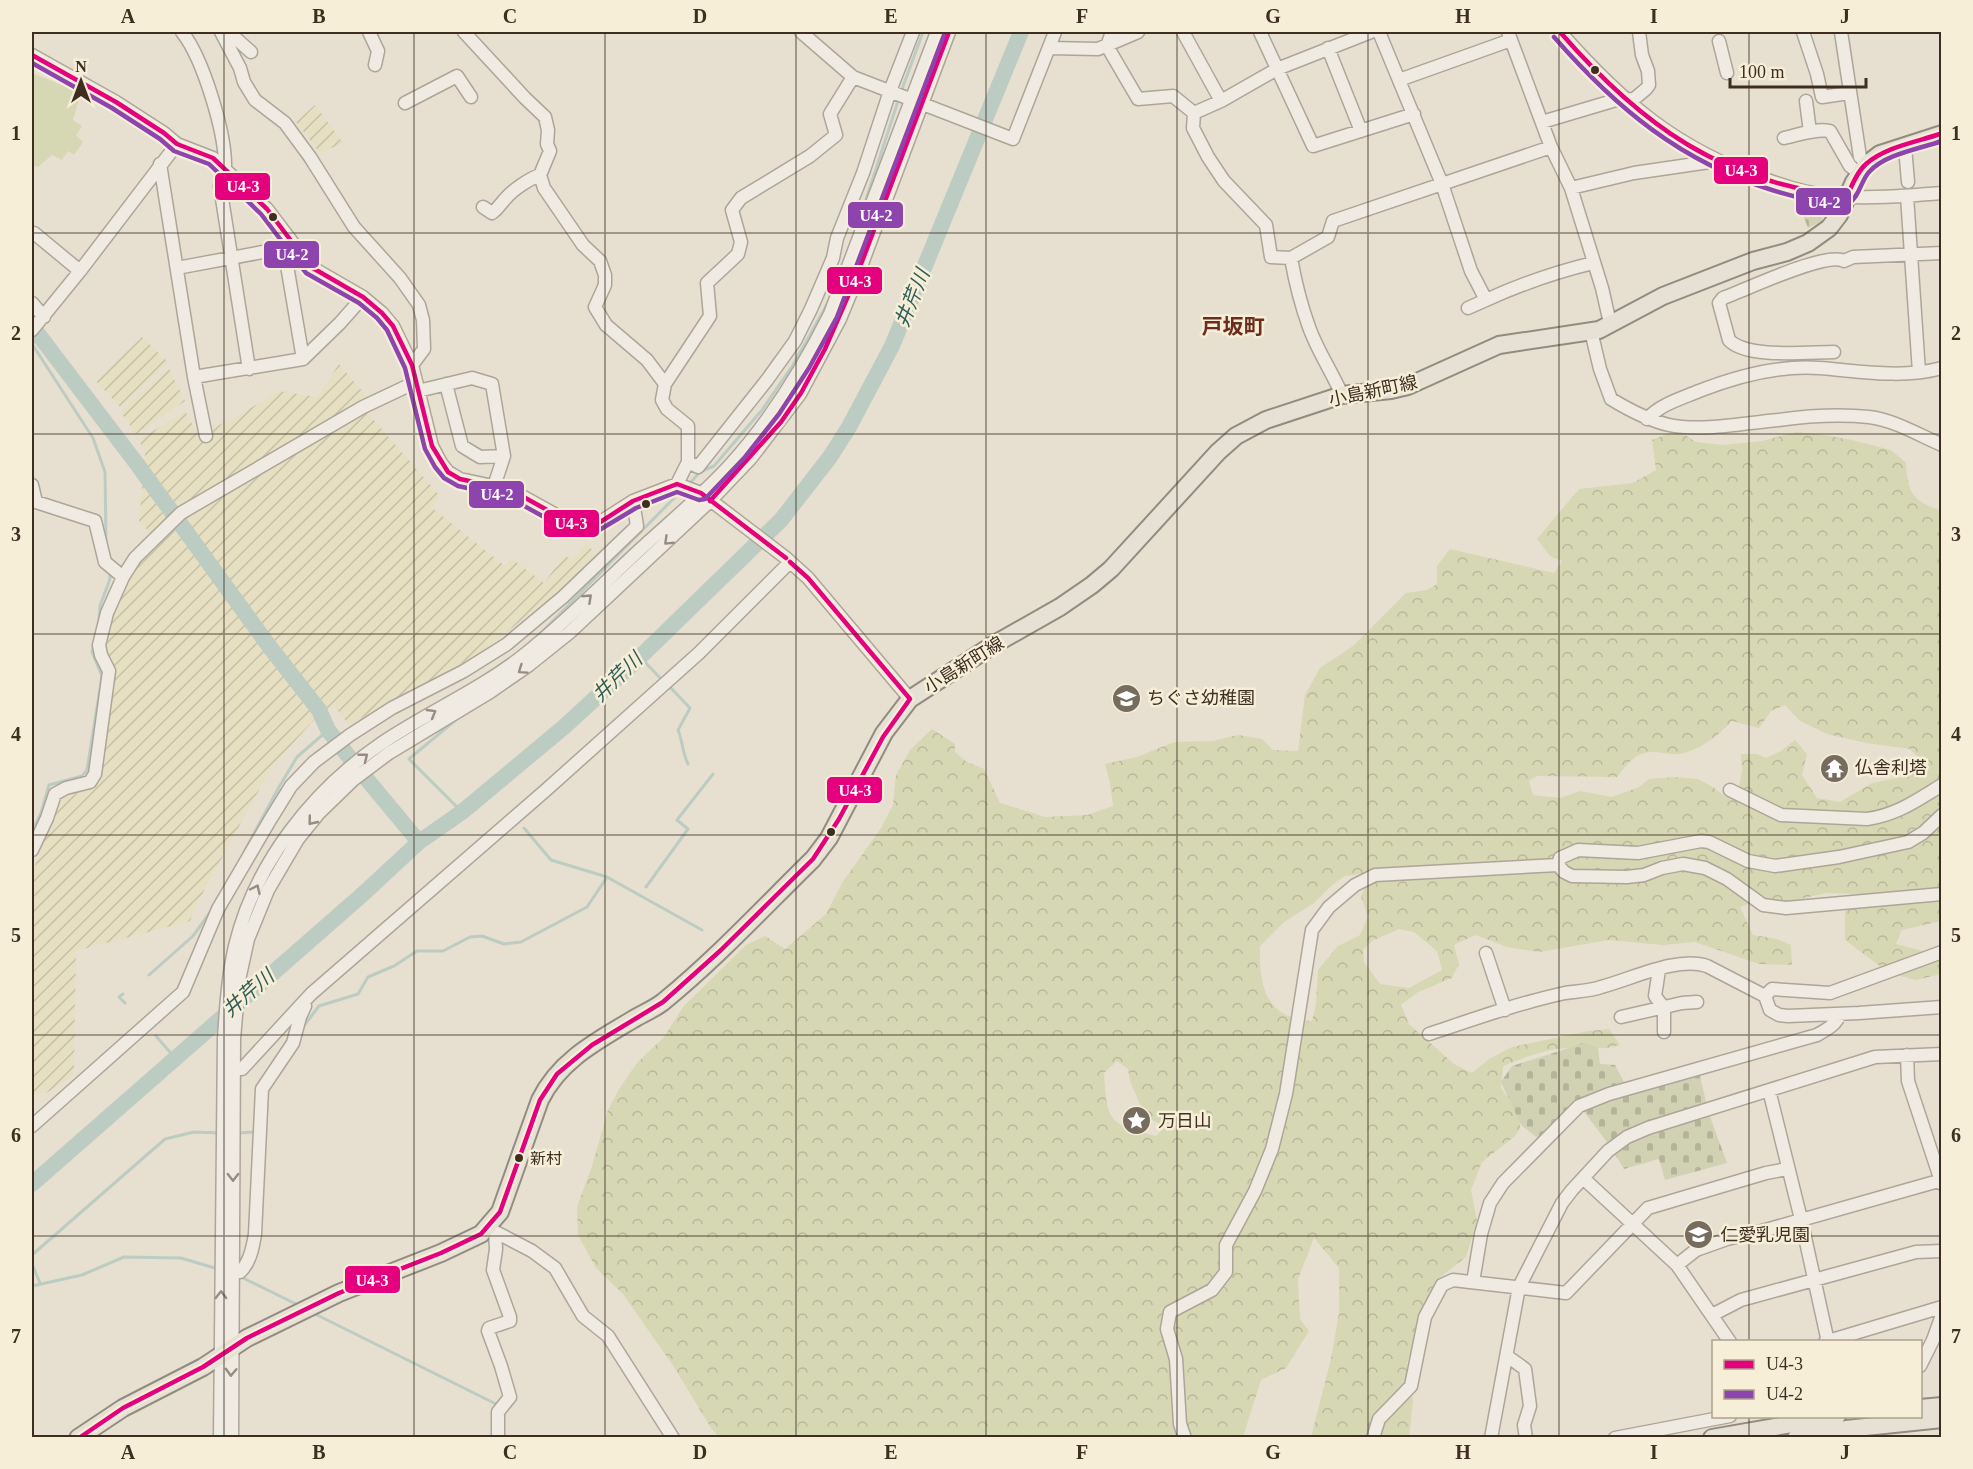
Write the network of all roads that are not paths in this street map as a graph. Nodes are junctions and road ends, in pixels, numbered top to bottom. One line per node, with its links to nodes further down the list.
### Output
1 (182, 32): 53 (street)
2 (221, 32): 84 (street)
3 (231, 32): 26 (street)
4 (369, 32): 28 (street)
5 (464, 32): 55 (street)
6 (804, 32): 31 (street)
7 (913, 32): 33 (street)
8 (937, 32): 36 (street)
9 (949, 32): 36 (street)
10 (1055, 32): 24 (street)
11 (1112, 32): 23 (street)
12 (1138, 32): 23 (street)
13 (1183, 32): 38 (street)
14 (1260, 32): 29 (street)
15 (1371, 32): 25 (street)
16 (1379, 32): 32 (street)
17 (1560, 32): 37 (street)
18 (1639, 32): 37 (street)
19 (1803, 32): 34 (street)
20 (1842, 32): 34 (street)
21 (1509, 35): 32 (street); 43 (street)
22 (1719, 41): 30 (street)
23 (1107, 46): 24 (street); 41 (street)
24 (1049, 48): 36 (street)
25 (1328, 48): 29 (street); 44 (street)
26 (251, 52)
27 (32, 55): 48 (street)
28 (375, 65)
29 (1277, 69): 38 (street); 44 (street)
30 (1727, 73)
31 (854, 77): 33 (street); 91 (street)
32 (1400, 80): 42 (street)
33 (890, 91): 36 (street); 68 (street)
34 (1849, 93): 54 (street)
35 (471, 97): 40 (street)
36 (912, 100): 70 (street); 103 (street)
37 (1624, 100): 43 (street); 51 (street)
38 (1221, 101): 41 (street)
39 (1806, 101): 45 (street)
40 (405, 103)
41 (1194, 113): 69 (street)
42 (1414, 114): 44 (street); 57 (street)
43 (1542, 122): 49 (street)
44 (1361, 131)
45 (1810, 132): 47 (street); 54 (street)
46 (1941, 133): 50 (main road)
47 (1784, 138)
48 (177, 144): 52 (street); 53 (street)
49 (1551, 147): 57 (street); 58 (street)
50 (1905, 147): 54 (main road); 56 (street)
51 (1716, 161): 58 (street); 60 (street)
52 (160, 164): 72 (street); 73 (street)
53 (225, 169): 64 (street); 67 (street)
54 (1863, 169): 60 (main road, 小島新町線)
55 (540, 175): 62 (street); 91 (street)
56 (1908, 182)
57 (1442, 184): 69 (street); 75 (street)
58 (1571, 188): 71 (street)
59 (1941, 193): 61 (street)
60 (1847, 196): 61 (street); 79 (main road, 小島新町線)
61 (1907, 196): 66 (street)
62 (483, 207)
63 (32, 235): 73 (street)
64 (290, 247): 67 (street); 74 (street); 83 (street)
65 (1941, 253): 66 (street)
66 (1912, 254): 82 (street); 87 (street)
67 (232, 257): 72 (street); 86 (street)
68 (833, 258): 70 (street); 89 (street)
69 (1291, 258): 94 (street)
70 (850, 262): 93 (street)
71 (1593, 263): 75 (street); 79 (street)
72 (177, 268): 88 (street)
73 (80, 272): 78 (street)
74 (363, 297): 83 (street); 84 (street)
75 (1486, 300): 77 (street)
76 (32, 303): 78 (street)
77 (1468, 308)
78 (43, 318): 80 (street)
79 (1610, 323): 81 (main road, 小島新町線)
80 (32, 330)
81 (1591, 331): 94 (main road, 小島新町線); 95 (street)
82 (1834, 352)
83 (303, 359): 86 (street)
84 (412, 365): 92 (street)
85 (1941, 368): 87 (street)
86 (249, 369): 88 (street)
87 (1919, 372): 95 (street)
88 (194, 377): 96 (street)
89 (767, 380): 93 (street); 99 (street)
90 (446, 384): 92 (street); 98 (street); 98 (street)
91 (664, 384): 99 (street)
92 (417, 386): 102 (street); 106 (street)
93 (787, 391): 103 (street)
94 (1342, 395): 107 (main road, 小島新町線)
95 (1647, 419): 97 (street)
96 (206, 436)
97 (1941, 445)
98 (504, 456): 102 (street)
99 (688, 462): 100 (street)
100 (677, 484): 103 (street); 104 (street)
101 (32, 485): 106 (street)
102 (494, 486): 104 (street)
103 (706, 497): 105 (street); 108 (street)
104 (633, 501): 132 (street)
105 (788, 560): 107 (street); 118 (street)
106 (123, 577): 112 (street)
107 (910, 699): 138 (main road, 小島新町線)
108 (349, 775): 130 (street, one-way to 130); 130 (street, one-way to 108)
109 (1941, 785): 110 (street)
110 (1730, 790)
111 (1941, 815): 113 (street)
112 (32, 850)
113 (1558, 864): 114 (street); 164 (street)
114 (1941, 894)
115 (1941, 952): 119 (street)
116 (1486, 953): 123 (street)
117 (1659, 970): 119 (street); 122 (street); 123 (street)
118 (311, 994): 130 (street); 141 (street)
119 (1765, 996): 124 (street)
120 (1697, 1002): 122 (street)
121 (1941, 1006): 124 (street)
122 (1664, 1008): 125 (street); 126 (street)
123 (1505, 1010): 127 (street)
124 (1840, 1014): 143 (street)
125 (1621, 1017)
126 (1664, 1032)
127 (1429, 1034)
128 (1941, 1054): 129 (street)
129 (1907, 1055): 131 (street); 135 (street)
130 (233, 1077): 141 (street)
131 (1769, 1090): 133 (street); 134 (street)
132 (32, 1126)
133 (1787, 1169): 136 (street); 137 (street)
134 (1583, 1178): 137 (street); 144 (street)
135 (1941, 1182): 136 (street)
136 (1801, 1219): 140 (street); 142 (street)
137 (1632, 1224): 140 (street); 144 (street)
138 (491, 1230): 151 (main road, 小島新町線); 162 (street); 163 (street)
139 (1941, 1251): 142 (street)
140 (1677, 1265): 146 (street)
141 (227, 1268): 151 (street)
142 (1815, 1279): 146 (street); 149 (street)
143 (1473, 1282): 144 (street); 165 (street)
144 (1519, 1287): 152 (street)
145 (1941, 1307): 150 (street)
146 (1712, 1315): 148 (street)
147 (1941, 1315): 153 (street)
148 (1729, 1340)
149 (1827, 1340)
150 (1830, 1340)
151 (226, 1352): 159 (main road, 小島新町線); 160 (street); 161 (street, one-way to 161)
152 (1507, 1356): 166 (street); 167 (street)
153 (1922, 1362)
154 (1941, 1406): 155 (main road)
155 (1922, 1408)
156 (1719, 1418): 168 (street)
157 (1825, 1418): 169 (main road)
158 (1941, 1419): 170 (main road)
159 (78, 1437)
160 (220, 1437)
161 (232, 1437)
162 (498, 1437)
163 (673, 1437)
164 (1185, 1437)
165 (1373, 1437)
166 (1491, 1437)
167 (1526, 1437)
168 (1615, 1437)
169 (1712, 1437)
170 (1796, 1437)

